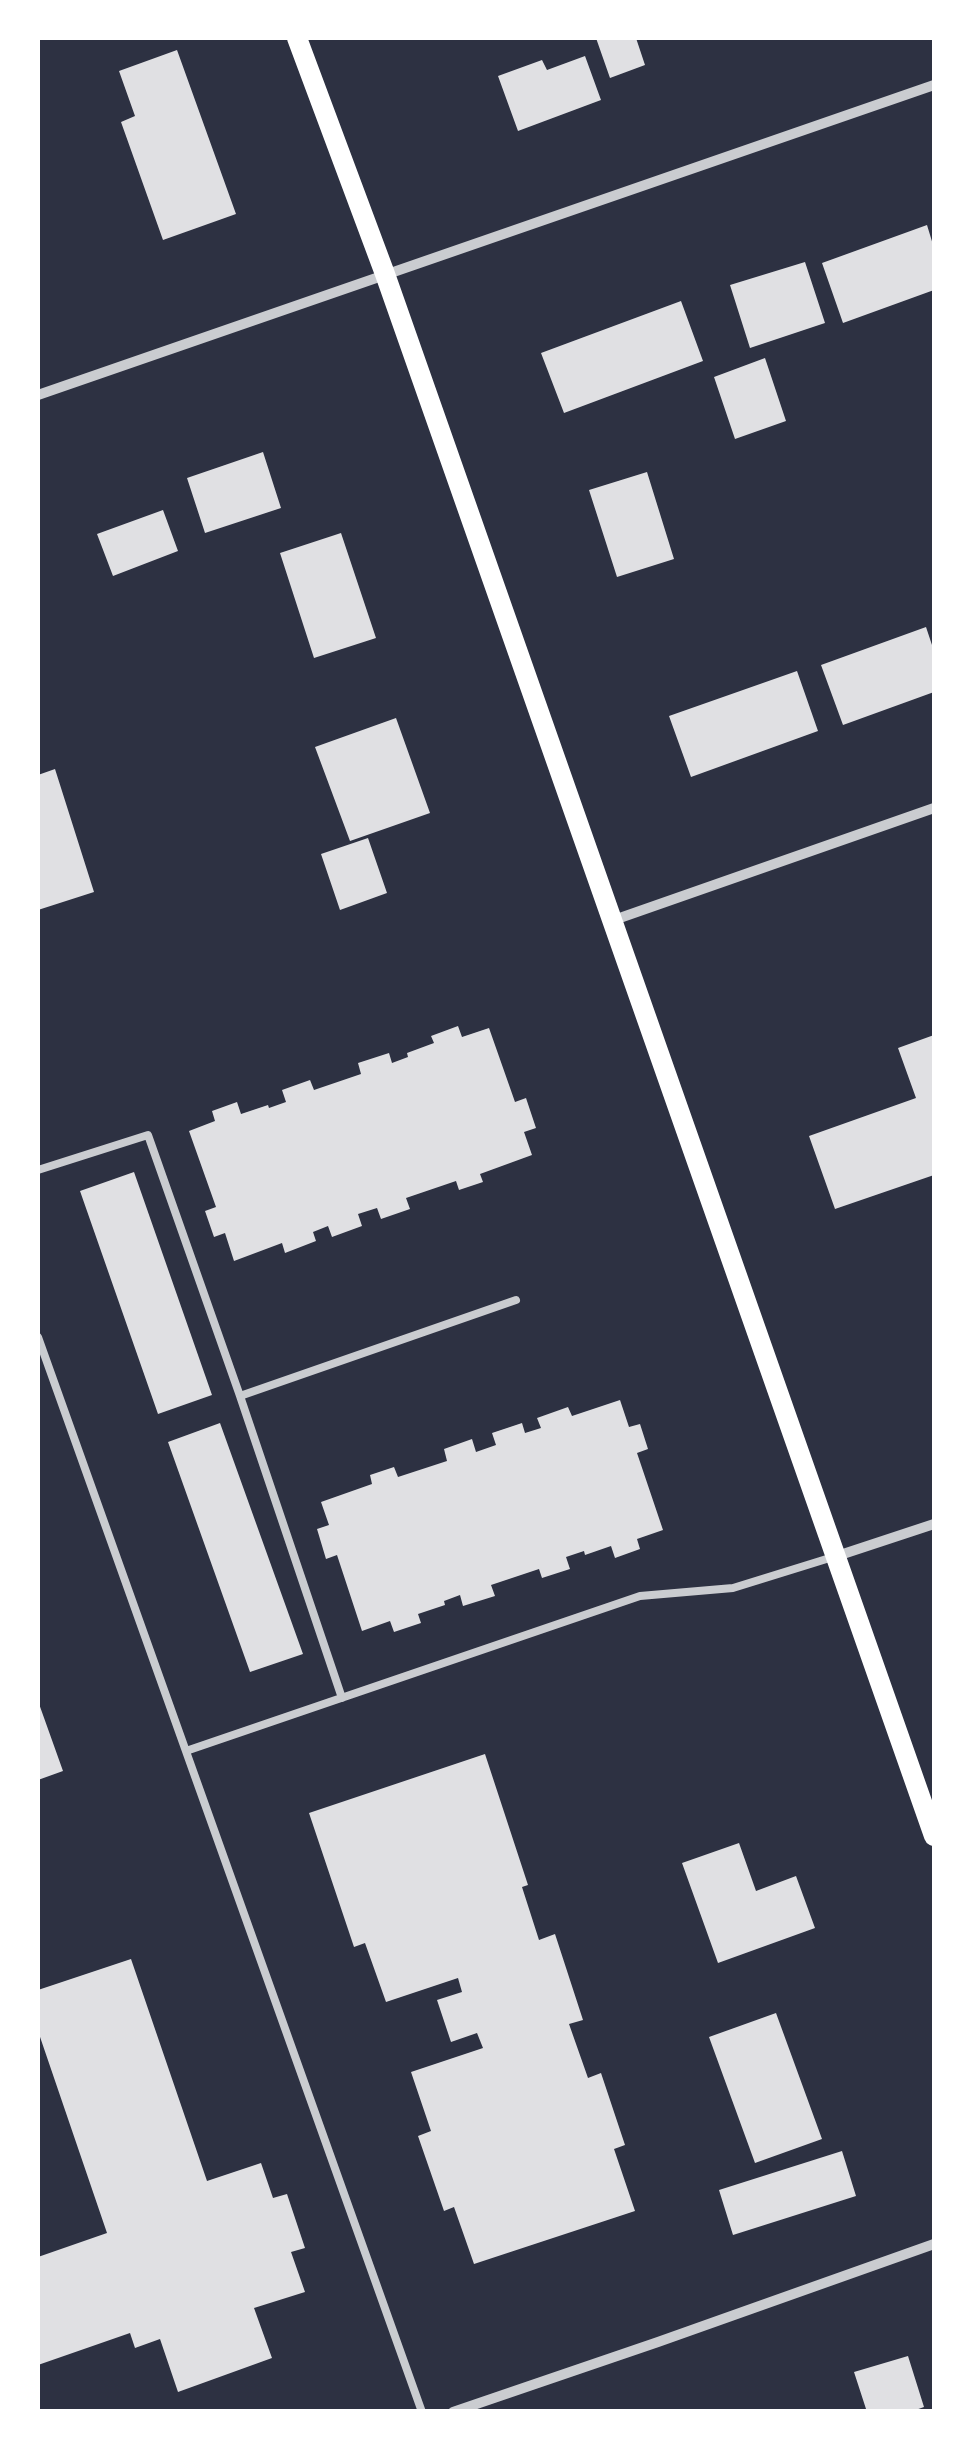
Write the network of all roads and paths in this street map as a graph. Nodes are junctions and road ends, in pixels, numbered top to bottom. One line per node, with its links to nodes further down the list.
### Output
1 (297, 38): 3 (main road)
2 (934, 85): 3 (street)
3 (385, 274): 4 (street); 6 (main road)
4 (38, 394)
5 (934, 808): 6 (street)
6 (614, 920): 12 (main road)
7 (38, 1170): 10 (lane)
8 (516, 1300): 10 (lane)
9 (38, 1336): 14 (lane)
10 (240, 1396): 13 (lane)
11 (934, 1524): 12 (street)
12 (838, 1556): 13 (lane); 15 (main road)
13 (342, 1698): 14 (lane)
14 (186, 1751): 17 (lane)
15 (934, 1836)
16 (934, 2244): 18 (street)
17 (422, 2412)
18 (453, 2412)

